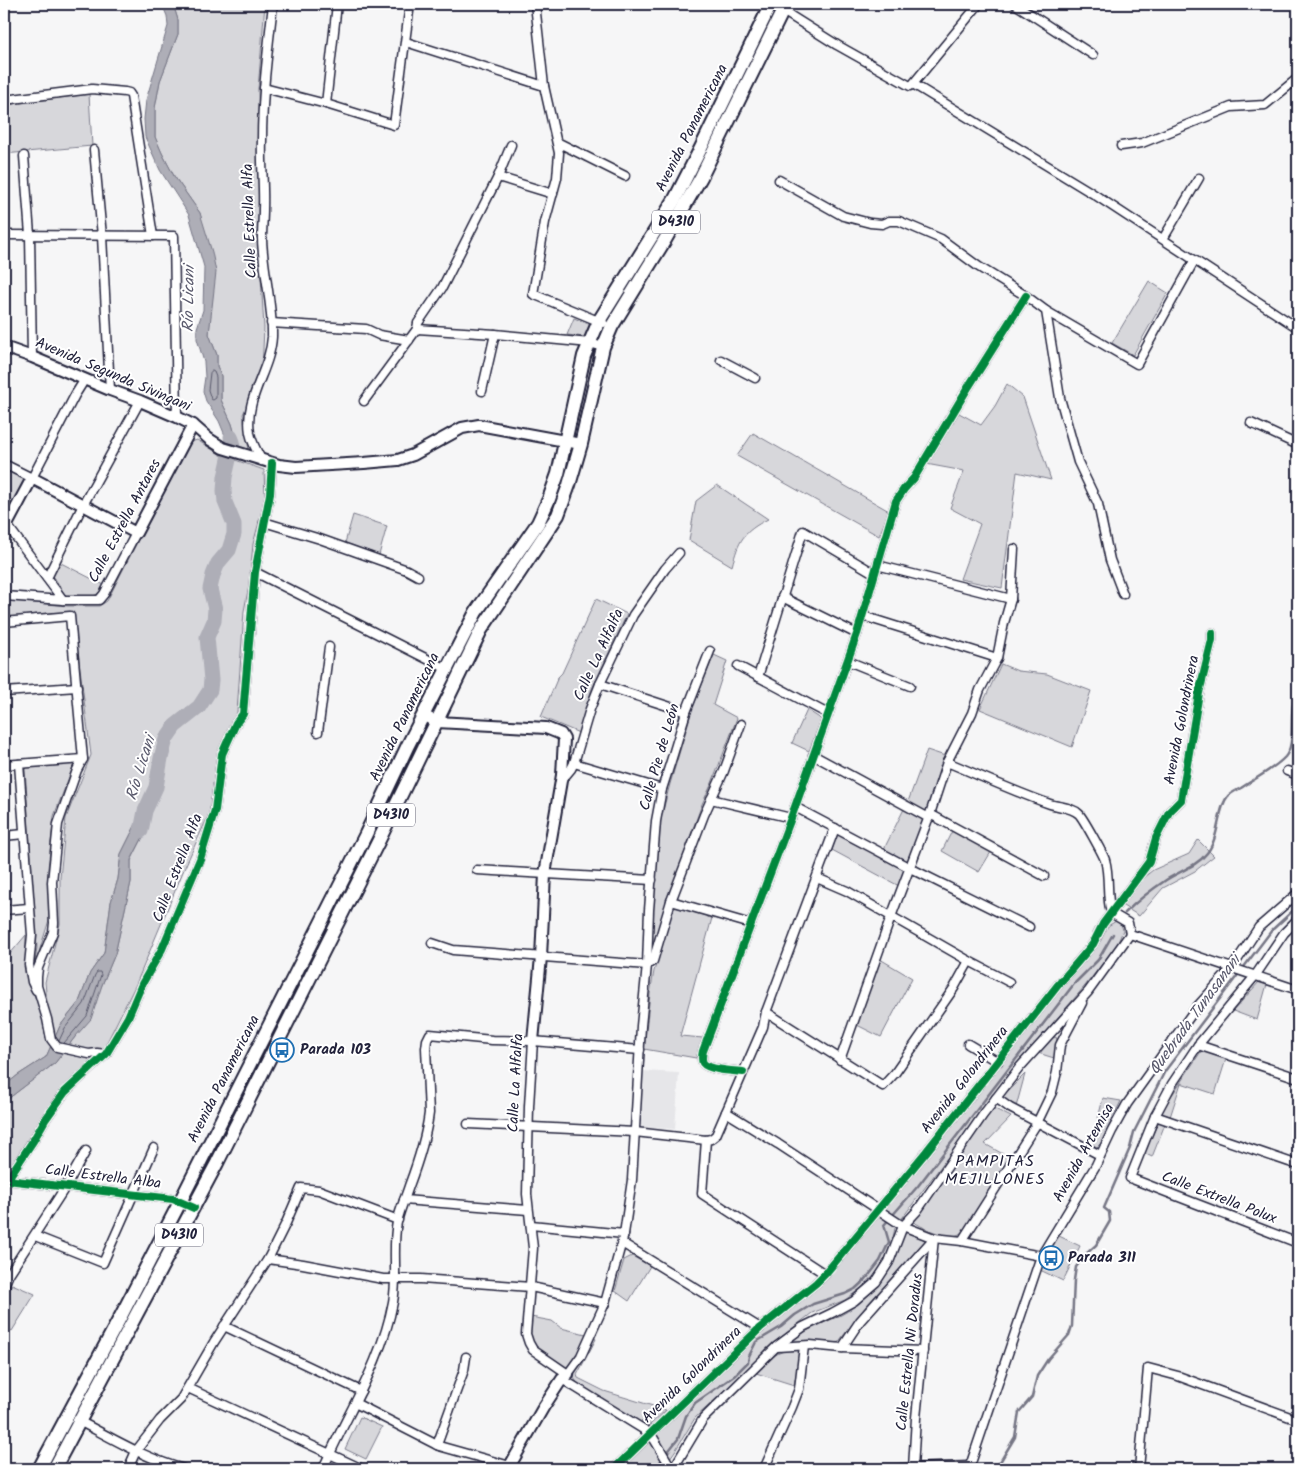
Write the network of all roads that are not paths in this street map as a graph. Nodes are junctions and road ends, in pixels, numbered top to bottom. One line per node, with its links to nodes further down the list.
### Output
1 (273, 4): 14 (street, Calle Estrella Alfa)
2 (338, 4): 16 (street)
3 (410, 4): 9 (street)
4 (535, 4): 12 (street)
5 (771, 4): 35 (main road, Avenida Panamericana / D4310)
6 (979, 4): 31 (street)
7 (1015, 4): 10 (street)
8 (784, 7): 13 (street); 37 (main road, Avenida Panamericana / D4310)
9 (406, 42): 12 (street); 16 (street)
10 (1093, 55)
11 (1298, 78): 19 (street)
12 (544, 86): 17 (street)
13 (910, 86)
14 (264, 88): 16 (street); 36 (street, Calle Estrella Alfa)
15 (4, 100): 30 (street)
16 (326, 104)
17 (557, 142): 22 (street); 26 (street)
18 (511, 145): 23 (street)
19 (1121, 146)
20 (94, 150): 29 (street)
21 (24, 156): 28 (street)
22 (625, 176)
23 (498, 177): 26 (street); 39 (street)
24 (1200, 178): 31 (street)
25 (779, 180): 33 (street)
26 (553, 194): 35 (street)
27 (4, 235): 28 (street)
28 (30, 235): 29 (street); 45 (street)
29 (102, 236): 30 (street); 49 (street)
30 (153, 236): 53 (street)
31 (1163, 239): 32 (street)
32 (1194, 261): 34 (street); 38 (street)
33 (1026, 296): 34 (street); 69 (street)
34 (1046, 312): 73 (street)
35 (599, 321): 37 (street); 42 (main road, Avenida Panamericana / D4310)
36 (271, 322): 41 (street); 59 (street, Calle Estrella Alfa)
37 (612, 326): 44 (main road, Avenida Panamericana / D4310)
38 (1298, 328)
39 (417, 329): 40 (street); 41 (street)
40 (495, 334): 42 (street); 50 (street)
41 (409, 340): 51 (street)
42 (590, 343): 44 (street); 56 (main road, Avenida Panamericana / D4310)
43 (4, 347): 45 (street, Avenida Segunda Sivingani)
44 (603, 347): 57 (main road, Avenida Panamericana / D4310)
45 (32, 357): 48 (street, Avenida Segunda Sivingani)
46 (721, 360): 47 (street)
47 (755, 378)
48 (85, 379): 49 (street, Avenida Segunda Sivingani); 62 (street)
49 (110, 390): 52 (street, Avenida Segunda Sivingani)
50 (482, 391)
51 (364, 400)
52 (140, 401): 53 (street, Avenida Segunda Sivingani); 63 (street)
53 (177, 417): 55 (street, Avenida Segunda Sivingani)
54 (1251, 423): 58 (street)
55 (193, 425): 59 (street, Avenida Segunda Sivingani); 66 (street, Calle Estrella Antares)
56 (566, 441): 57 (street, Avenida Segunda Sivingani); 60 (street, Avenida Segunda Sivingani); 87 (main road, Avenida Panamericana / D4310)
57 (581, 444): 96 (main road, Avenida Panamericana / D4310)
58 (1298, 445)
59 (262, 461): 60 (street, Avenida Segunda Sivingani)
60 (272, 463): 64 (street, Calle Estrella Alfa)
61 (4, 464): 62 (street)
62 (32, 478): 63 (street); 65 (street)
63 (84, 505): 66 (street); 72 (street)
64 (264, 522): 70 (street, Calle Estrella Alfa); 71 (street)
65 (5, 526): 72 (street)
66 (136, 534): 77 (street, Calle Estrella Antares)
67 (1014, 549): 76 (street)
68 (679, 553): 89 (street, Calle La Alfalfa)
69 (876, 569): 75 (street); 76 (street); 78 (street)
70 (255, 572): 87 (street); 149 (street, Calle Estrella Alfa)
71 (418, 576)
72 (47, 578): 77 (street)
73 (1123, 594)
74 (4, 596): 77 (street, Calle Estrella Antares)
75 (782, 597): 81 (street); 88 (street)
76 (1011, 599): 84 (street)
77 (63, 600)
78 (862, 616): 81 (street); 84 (street)
79 (4, 622): 91 (street)
80 (1212, 632): 128 (street, Avenida Golondrinera)
81 (857, 634): 85 (street)
82 (329, 648): 98 (street)
83 (710, 651): 93 (street, Calle Pie de León)
84 (997, 658): 103 (street)
85 (848, 662): 90 (street); 94 (street)
86 (738, 666): 88 (street)
87 (447, 670): 95 (main road, Avenida Panamericana / D4310)
88 (758, 677): 94 (street)
89 (600, 684): 93 (street); 104 (street, Calle La Alfalfa)
90 (910, 686)
91 (77, 687): 92 (street); 102 (street)
92 (4, 692)
93 (686, 712): 110 (street, Calle Pie de León)
94 (828, 714): 101 (street)
95 (423, 715): 96 (street); 99 (main road, Avenida Panamericana / D4310)
96 (436, 722): 100 (main road, Avenida Panamericana / D4310); 108 (street, Calle La Alfalfa)
97 (741, 724): 111 (street)
98 (318, 732)
99 (408, 745): 100 (street); 170 (main road, Avenida Panamericana / D4310)
100 (422, 751): 171 (main road, Avenida Panamericana / D4310)
101 (813, 755): 112 (street); 113 (street)
102 (83, 759): 105 (street); 143 (street)
103 (947, 762): 113 (street); 128 (street)
104 (574, 763): 108 (street, Calle La Alfalfa); 110 (street)
105 (19, 764): 106 (street); 116 (street)
106 (4, 765)
107 (1287, 771): 109 (street)
108 (562, 775): 120 (street, Calle La Alfalfa)
109 (1298, 775)
110 (662, 790): 123 (street, Calle Pie de León)
111 (711, 799): 114 (street); 125 (street)
112 (795, 807): 114 (street); 115 (street)
113 (930, 816): 118 (street); 121 (street)
114 (791, 818): 131 (street)
115 (835, 828): 118 (street); 122 (street)
116 (24, 834): 117 (street); 126 (street)
117 (4, 836)
118 (910, 868): 129 (street); 132 (street)
119 (477, 870): 120 (street)
120 (545, 874): 123 (street); 135 (street, Calle La Alfalfa)
121 (1044, 876)
122 (816, 878): 129 (street); 144 (street)
123 (652, 880): 137 (street, Calle Pie de León)
124 (1298, 893): 138 (street, Avenida Artemisa)
125 (671, 901): 131 (street); 137 (street)
126 (29, 908): 127 (street); 143 (street)
127 (4, 910)
128 (1111, 913): 133 (street); 151 (street, Avenida Golondrinera)
129 (891, 917): 136 (street); 150 (street)
130 (1298, 919): 139 (street)
131 (751, 924): 152 (street)
132 (1029, 927)
133 (1130, 934): 138 (street); 142 (street)
134 (432, 943): 135 (street)
135 (541, 957): 137 (street); 145 (street, Calle La Alfalfa)
136 (969, 962): 140 (street); 150 (street)
137 (647, 965): 148 (street, Calle Pie de León)
138 (1238, 970): 139 (street); 164 (street, Avenida Artemisa)
139 (1255, 976): 141 (street); 147 (street)
140 (1009, 982)
141 (1298, 990)
142 (1088, 992): 154 (street); 157 (street)
143 (42, 1000): 149 (street)
144 (766, 1012): 150 (street); 152 (street)
145 (533, 1041): 148 (street); 159 (street, Calle La Alfalfa); 169 (street)
146 (968, 1044): 151 (street)
147 (1198, 1045): 153 (street); 156 (street)
148 (640, 1050): 160 (street, Calle Pie de León)
149 (106, 1054): 166 (street, Calle Estrella Alfa)
150 (840, 1060)
151 (998, 1062): 173 (street, Avenida Golondrinera)
152 (743, 1072): 155 (street)
153 (1298, 1078)
154 (996, 1098): 157 (street); 176 (street)
155 (726, 1112): 161 (street); 173 (street)
156 (1155, 1116): 165 (street); 182 (street, Calle Extrella Polux)
157 (1037, 1123): 164 (street); 180 (street)
158 (468, 1124): 159 (street)
159 (528, 1126): 160 (street); 172 (street, Calle La Alfalfa)
160 (635, 1132): 161 (street); 177 (street, Calle Pie de León)
161 (706, 1140): 185 (street)
162 (154, 1148): 168 (street)
163 (86, 1151): 167 (street)
164 (1100, 1155): 183 (street, Avenida Artemisa)
165 (1298, 1165)
166 (7, 1180): 167 (street, Calle Estrella Alba)
167 (66, 1186): 168 (street, Calle Estrella Alba); 178 (street)
168 (134, 1194): 170 (street, Calle Estrella Alba); 178 (street)
169 (404, 1200): 172 (street); 174 (street)
170 (180, 1202): 171 (street, Calle Estrella Alba); 201 (main road, Avenida Panamericana / D4310)
171 (194, 1208): 203 (main road, Avenida Panamericana / D4310)
172 (528, 1210): 175 (street, Calle La Alfalfa)
173 (878, 1210): 176 (street); 185 (street, Avenida Golondrinera)
174 (398, 1220): 184 (street); 186 (street)
175 (531, 1225): 177 (street); 188 (street, Calle La Alfalfa)
176 (903, 1226): 179 (street); 193 (street)
177 (624, 1234): 181 (street, Calle Pie de León)
178 (34, 1236): 187 (street)
179 (934, 1238): 180 (street); 194 (street); 195 (street, Calle Estrella Ni Doradus)
180 (962, 1241): 183 (street)
181 (622, 1243): 189 (street, Calle Pie de León); 191 (street)
182 (1298, 1243)
183 (1041, 1256): 210 (street, Avenida Artemisa)
184 (268, 1259): 186 (street); 190 (street)
185 (825, 1274): 191 (street, Avenida Golondrinera)
186 (396, 1279): 188 (street); 199 (street)
187 (4, 1286)
188 (531, 1287): 189 (street); 197 (street, Calle La Alfalfa)
189 (605, 1303): 197 (street, Calle Pie de León)
190 (224, 1326): 198 (street); 199 (street)
191 (760, 1328): 204 (street, Avenida Golondrinera)
192 (804, 1346): 193 (street); 194 (street); 219 (street)
193 (776, 1348): 218 (street)
194 (842, 1348): 195 (street)
195 (923, 1351): 209 (street, Calle Estrella Ni Doradus)
196 (466, 1356): 205 (street)
197 (565, 1376): 204 (street); 208 (street)
198 (188, 1388): 206 (street); 207 (street)
199 (361, 1391): 200 (street)
200 (355, 1403): 205 (street); 207 (street)
201 (68, 1416): 203 (street); 211 (main road, Avenida Panamericana / D4310)
202 (1298, 1420): 221 (street)
203 (80, 1422): 206 (street); 212 (main road, Avenida Panamericana / D4310)
204 (651, 1434): 217 (street, Avenida Golondrinera); 218 (street)
205 (437, 1445): 208 (street)
206 (136, 1451): 213 (street); 214 (street)
207 (330, 1454): 215 (street); 216 (street)
208 (509, 1468)
209 (913, 1468): 210 (street); 220 (street)
210 (969, 1468)
211 (39, 1469)
212 (54, 1469)
213 (128, 1469)
214 (184, 1469)
215 (323, 1469)
216 (362, 1469)
217 (614, 1469)
218 (673, 1469)
219 (764, 1469)
220 (882, 1469)
221 (1141, 1469)

